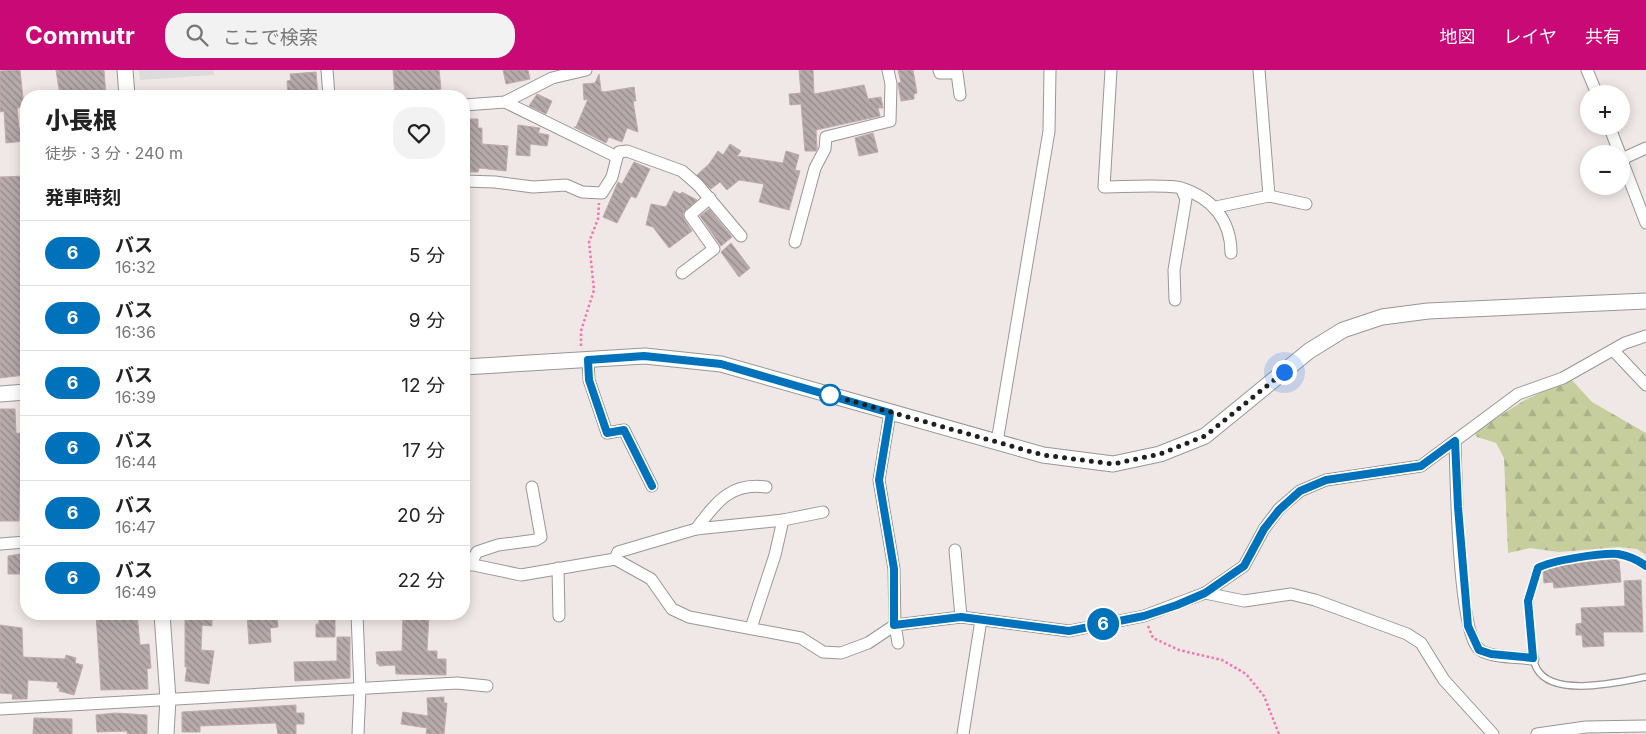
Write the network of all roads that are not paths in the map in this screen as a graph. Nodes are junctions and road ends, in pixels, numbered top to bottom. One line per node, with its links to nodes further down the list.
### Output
1 (125, 70): 11 (street)
2 (327, 70): 12 (street)
3 (586, 70): 14 (street)
4 (888, 70): 28 (street)
5 (939, 70): 13 (street)
6 (1050, 70): 42 (street)
7 (1111, 70): 21 (street)
8 (1259, 70): 22 (street)
9 (1587, 70): 10 (street)
10 (1593, 85)
11 (127, 90)
12 (329, 90)
13 (960, 95)
14 (505, 102): 15 (street); 18 (street)
15 (470, 105)
16 (1646, 148): 17 (street)
17 (1630, 155)
18 (617, 157): 20 (street); 23 (street)
19 (1630, 180): 26 (street)
20 (470, 181)
21 (1181, 188): 25 (street); 31 (street)
22 (1269, 196): 24 (street); 25 (street)
23 (710, 198): 27 (street); 30 (street)
24 (1306, 204)
25 (1216, 207): 29 (street)
26 (1646, 223)
27 (740, 236)
28 (795, 242)
29 (1231, 253)
30 (682, 273)
31 (1175, 300)
32 (1646, 301): 42 (street)
33 (1646, 336): 34 (street)
34 (1613, 350): 37 (street); 41 (street)
35 (588, 360): 36 (street); 40 (street); 43 (street)
36 (470, 367)
37 (1646, 385)
38 (20, 392): 39 (street)
39 (0, 394)
40 (890, 413): 42 (street); 63 (street)
41 (1455, 441): 57 (street); 66 (street)
42 (997, 442)
43 (652, 486)
44 (532, 487): 53 (street)
45 (766, 487): 48 (street)
46 (823, 512): 47 (street)
47 (783, 520): 48 (street); 64 (street)
48 (696, 529): 52 (street)
49 (20, 542): 50 (street)
50 (0, 544)
51 (955, 550): 59 (street)
52 (615, 559): 56 (street); 64 (street)
53 (470, 560)
54 (470, 565): 56 (street)
55 (1646, 566): 66 (lane)
56 (558, 568): 58 (street)
57 (1205, 593): 62 (street); 76 (street)
58 (559, 616)
59 (961, 617): 62 (street); 63 (street)
60 (162, 620): 70 (street)
61 (356, 620): 69 (street)
62 (981, 620): 75 (street)
63 (894, 625): 64 (street); 65 (street)
64 (751, 628)
65 (898, 643)
66 (1533, 658): 67 (lane)
67 (1646, 677)
68 (487, 686): 69 (street)
69 (360, 689): 70 (street); 74 (street)
70 (168, 699): 71 (street); 73 (street)
71 (0, 709)
72 (1646, 726): 77 (street)
73 (166, 734)
74 (358, 734)
75 (963, 734)
76 (1493, 734)
77 (1537, 734)

